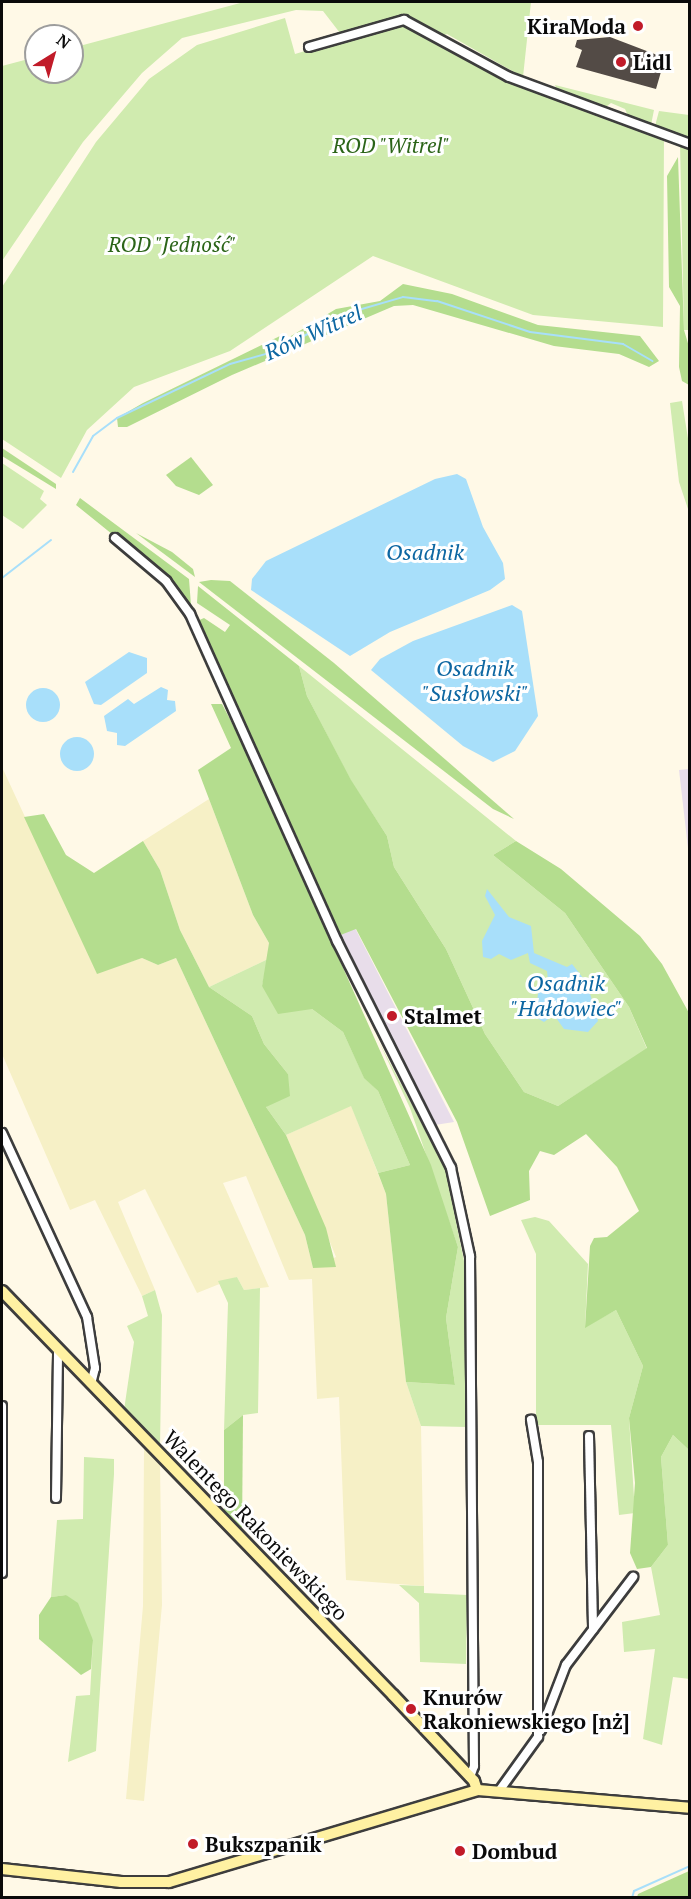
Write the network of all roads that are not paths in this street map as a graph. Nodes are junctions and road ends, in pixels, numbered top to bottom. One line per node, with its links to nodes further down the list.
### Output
1 (309, 47): 2 (street)
2 (690, 144)
3 (115, 538): 16 (street)
4 (2, 1134): 7 (street)
5 (2, 1291): 6 (street, Walentego Rakoniewskiego)
6 (58, 1351): 7 (street, Walentego Rakoniewskiego); 11 (street)
7 (91, 1384): 16 (street, Walentego Rakoniewskiego)
8 (2, 1406): 12 (street)
9 (531, 1420): 15 (street)
10 (590, 1436): 14 (street)
11 (56, 1498)
12 (2, 1573)
13 (633, 1577): 14 (street)
14 (593, 1629): 15 (street)
15 (538, 1737): 18 (street)
16 (470, 1777): 17 (street, Walentego Rakoniewskiego)
17 (477, 1790): 18 (street); 20 (street)
18 (499, 1791): 19 (street)
19 (690, 1808)
20 (2, 1869)

